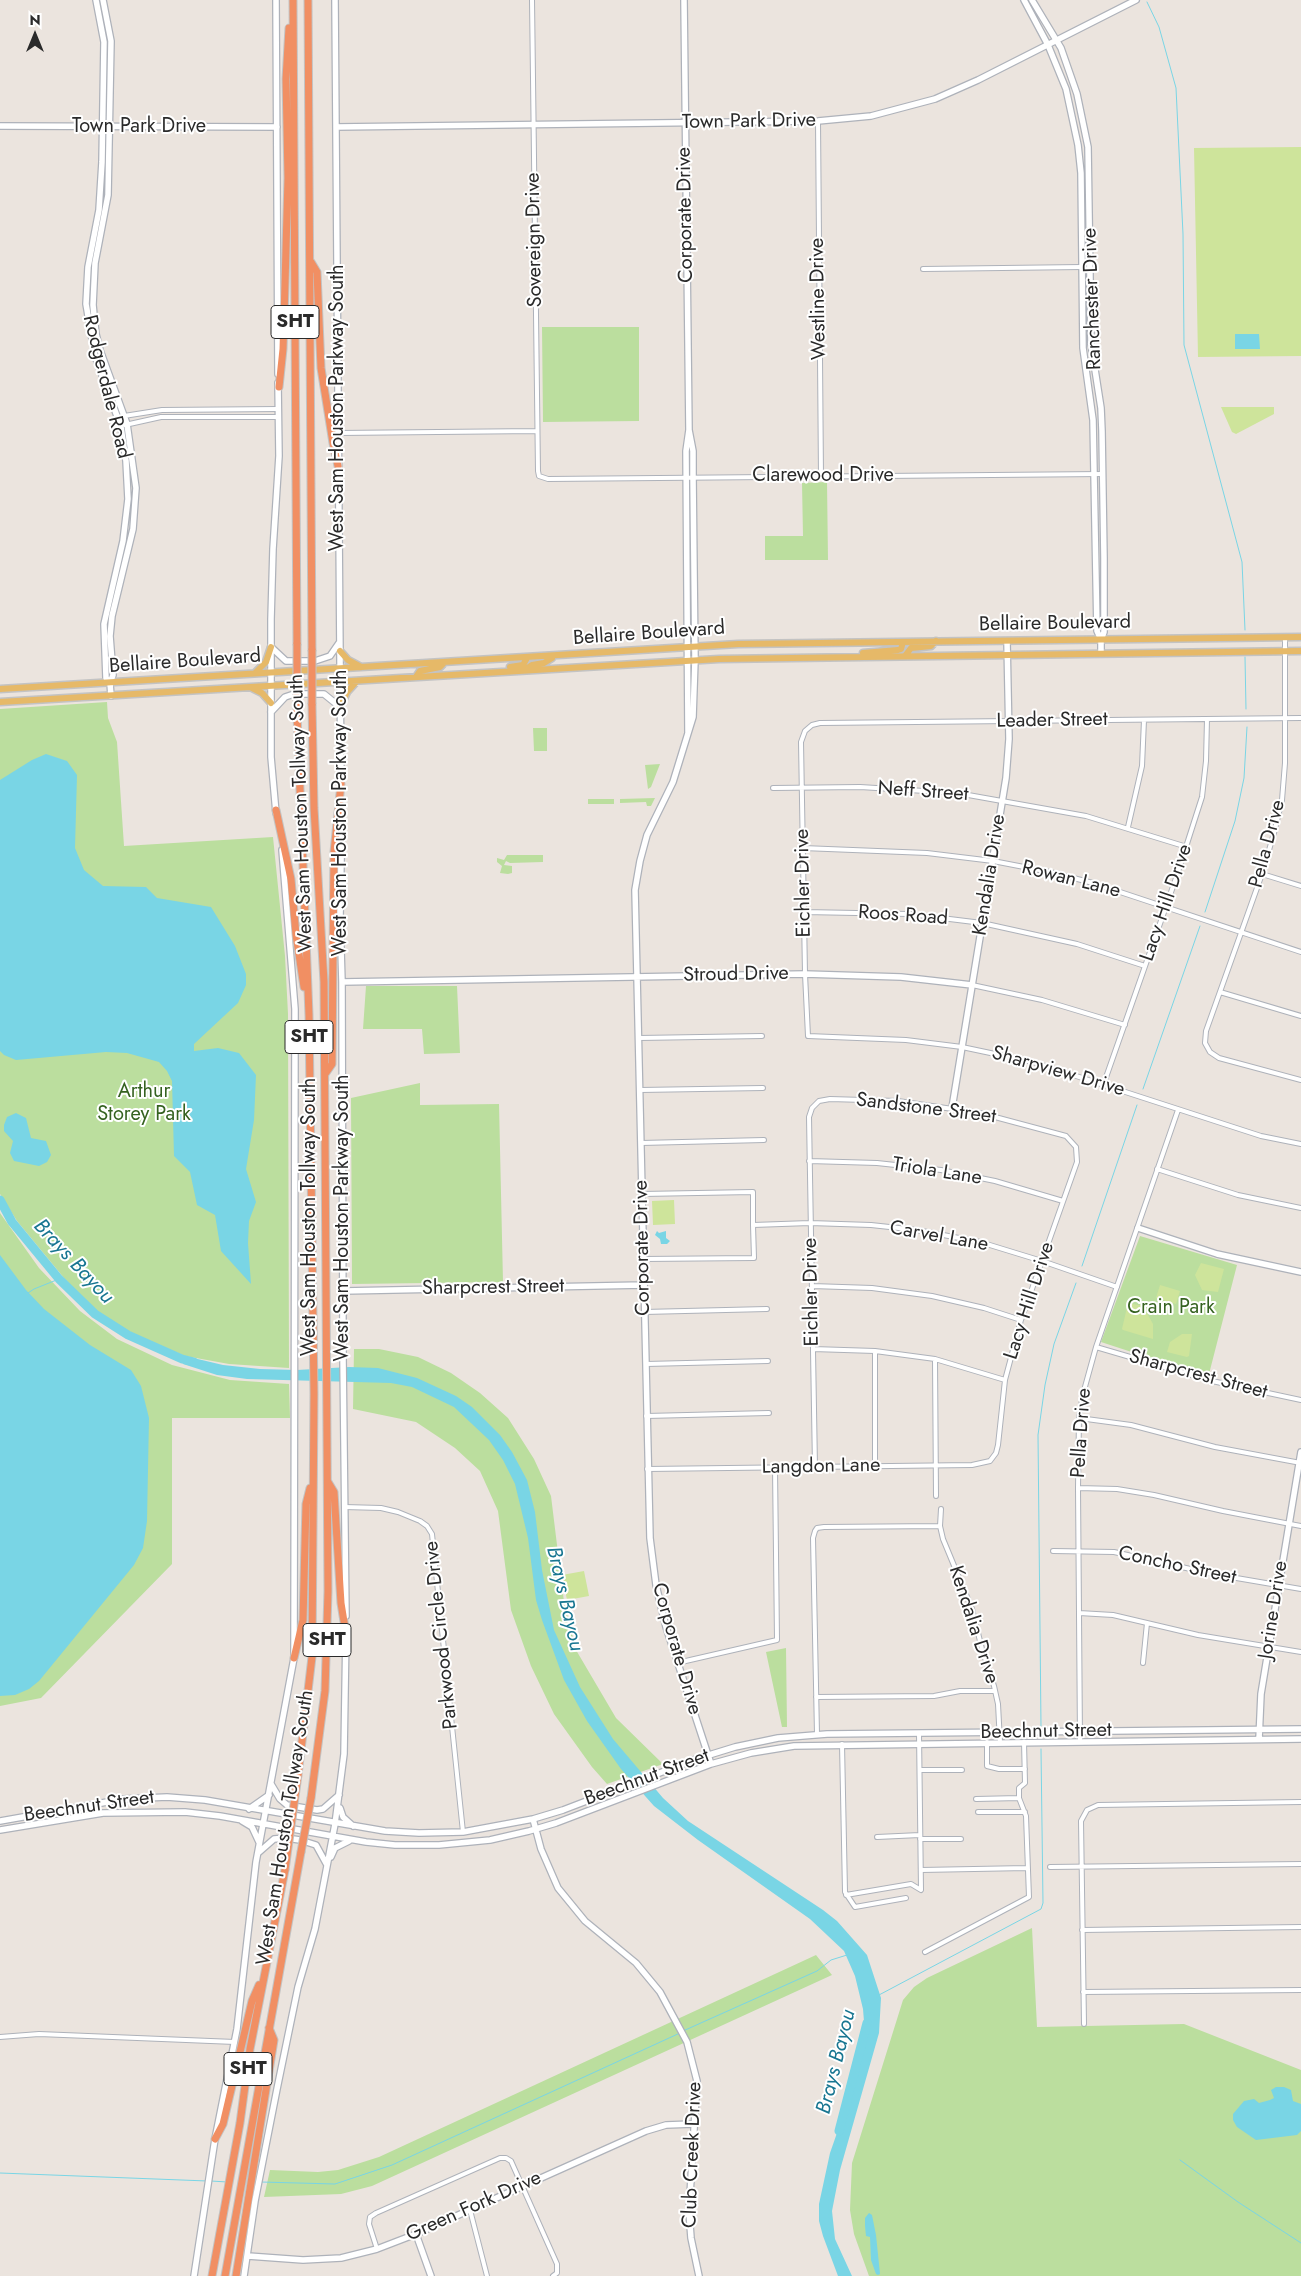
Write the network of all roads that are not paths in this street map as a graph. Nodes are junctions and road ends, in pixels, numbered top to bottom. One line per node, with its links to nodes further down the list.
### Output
1 (96, 0): 20 (street, Rodgerdale Road)
2 (103, 0): 20 (street, Rodgerdale Road)
3 (276, 0): 22 (street)
4 (292, 0): 36 (highway); 130 (highway, West Sam Houston Tollway South / SHT, bridge)
5 (308, 0): 28 (highway, West Sam Houston Tollway South / SHT)
6 (335, 0): 21 (street, West Sam Houston Parkway South)
7 (532, 0): 18 (street, Sovereign Drive)
8 (684, 0): 17 (street, Corporate Drive)
9 (1024, 0): 13 (street, Ranchester Drive)
10 (1032, 0): 12 (street, Ranchester Drive)
11 (1136, 0): 12 (street, Town Park Drive)
12 (1056, 40): 13 (street, Town Park Drive); 14 (street, Ranchester Drive)
13 (1048, 45): 15 (street, Ranchester Drive); 16 (street, Town Park Drive)
14 (1081, 113): 15 (street); 23 (street, Ranchester Drive)
15 (1073, 116): 24 (street, Ranchester Drive)
16 (818, 121): 17 (street, Town Park Drive); 51 (street, Westline Drive)
17 (685, 122): 18 (street, Town Park Drive); 45 (street, Corporate Drive)
18 (534, 124): 21 (street, Town Park Drive); 46 (street, Sovereign Drive)
19 (0, 126): 20 (street, Town Park Drive)
20 (106, 126): 22 (street, Town Park Drive); 25 (street, Rodgerdale Road)
21 (336, 126): 47 (street, West Sam Houston Parkway South)
22 (277, 127): 36 (street)
23 (1089, 186): 24 (street); 27 (street, Ranchester Drive)
24 (1081, 187): 26 (street, Ranchester Drive)
25 (102, 210): 31 (street, Rodgerdale Road); 32 (street, Rodgerdale Road)
26 (1082, 249): 27 (street); 29 (street, Ranchester Drive)
27 (1090, 249): 35 (street, Ranchester Drive)
28 (310, 261): 48 (highway); 137 (highway, West Sam Houston Tollway South / SHT, bridge)
29 (1082, 267): 30 (street); 34 (street, Ranchester Drive)
30 (923, 269)
31 (86, 291): 32 (street); 33 (street, Rodgerdale Road)
32 (93, 291): 33 (street, Rodgerdale Road)
33 (91, 318): 41 (street, Rodgerdale Road)
34 (1083, 329): 35 (street); 40 (street, Ranchester Drive)
35 (1090, 329): 37 (street, Ranchester Drive)
36 (279, 387): 39 (street)
37 (1101, 408): 40 (street); 50 (street, Ranchester Drive)
38 (196, 409): 39 (street); 41 (street); 42 (street)
39 (279, 409): 43 (street)
40 (1093, 409): 49 (street, Ranchester Drive)
41 (122, 417): 44 (street, Rodgerdale Road)
42 (196, 417): 43 (street); 44 (street)
43 (279, 417): 70 (street)
44 (124, 426): 55 (street, Rodgerdale Road); 56 (street, Rodgerdale Road)
45 (689, 430): 53 (street, Corporate Drive); 54 (street, Corporate Drive)
46 (537, 431): 47 (street); 52 (street, Sovereign Drive)
47 (338, 433): 48 (street, West Sam Houston Parkway South)
48 (338, 466): 66 (street, West Sam Houston Parkway South)
49 (1094, 474): 50 (street, Clarewood Drive); 51 (street, Clarewood Drive); 57 (street, Ranchester Drive)
50 (1103, 474): 58 (street, Ranchester Drive)
51 (821, 476): 54 (street, Clarewood Drive)
52 (544, 478): 53 (street, Clarewood Drive)
53 (686, 478): 54 (street, Clarewood Drive); 71 (street, Corporate Drive)
54 (694, 478): 71 (street, Corporate Drive)
55 (126, 528): 56 (street); 61 (street, Rodgerdale Road)
56 (133, 529): 61 (street, Rodgerdale Road)
57 (1095, 558): 58 (street); 59 (street, Ranchester Drive)
58 (1104, 558): 60 (street, Ranchester Drive)
59 (1096, 593): 60 (street); 64 (street, Ranchester Drive)
60 (1104, 593): 64 (street, Ranchester Drive)
61 (111, 602): 93 (street, Rodgerdale Road)
62 (1285, 637): 63 (main road, Bellaire Boulevard); 64 (main road, Bellaire Boulevard); 73 (street, Pella Drive)
63 (1301, 637)
64 (1101, 640): 65 (main road, Bellaire Boulevard); 75 (street, Ranchester Drive)
65 (1008, 641): 68 (main road, Bellaire Boulevard); 76 (street, Kendalia Drive)
66 (339, 642): 70 (street); 72 (street, West Sam Houston Parkway South)
67 (903, 642): 68 (main road, Bellaire Boulevard); 69 (main road, Bellaire Boulevard); 77 (main road)
68 (936, 642): 78 (main road)
69 (772, 644): 71 (main road, Bellaire Boulevard); 80 (main road)
70 (271, 647): 88 (street); 89 (main road)
71 (692, 647): 79 (main road, Bellaire Boulevard); 82 (street, Corporate Drive)
72 (340, 651): 84 (main road); 85 (street, West Sam Houston Parkway South)
73 (1285, 651): 74 (main road, Bellaire Boulevard); 75 (main road, Bellaire Boulevard); 102 (street, Pella Drive)
74 (1301, 651)
75 (1101, 654): 76 (main road, Bellaire Boulevard)
76 (1008, 655): 78 (main road, Bellaire Boulevard); 106 (street, Kendalia Drive)
77 (849, 656): 78 (main road, Bellaire Boulevard); 80 (main road, Bellaire Boulevard)
78 (905, 656)
79 (553, 657): 81 (main road, Bellaire Boulevard); 86 (main road)
80 (772, 657): 82 (main road, Bellaire Boulevard)
81 (527, 658): 83 (main road, Bellaire Boulevard); 87 (main road)
82 (692, 660): 86 (main road, Bellaire Boulevard); 126 (street, Corporate Drive)
83 (444, 663): 84 (main road, Bellaire Boulevard); 90 (main road)
84 (362, 668): 85 (main road, Bellaire Boulevard)
85 (340, 669): 88 (main road, Bellaire Boulevard); 92 (street, West Sam Houston Parkway South)
86 (525, 670): 87 (main road, Bellaire Boulevard)
87 (493, 672): 90 (main road, Bellaire Boulevard)
88 (271, 673): 89 (main road, Bellaire Boulevard); 94 (street)
89 (254, 674): 93 (main road, Bellaire Boulevard)
90 (416, 677): 91 (main road, Bellaire Boulevard)
91 (357, 681): 92 (main road, Bellaire Boulevard); 100 (main road)
92 (340, 682): 94 (main road, Bellaire Boulevard); 100 (street, West Sam Houston Parkway South)
93 (110, 683): 96 (main road, Bellaire Boulevard); 97 (street, Rodgerdale Road)
94 (271, 686): 95 (main road, Bellaire Boulevard); 99 (street)
95 (250, 687): 97 (main road, Bellaire Boulevard); 99 (main road)
96 (0, 690)
97 (111, 696): 98 (main road, Bellaire Boulevard)
98 (0, 702)
99 (271, 703): 101 (street)
100 (340, 707): 101 (street); 108 (street, West Sam Houston Parkway South)
101 (271, 712): 112 (street)
102 (1286, 718): 103 (street, Leader Street); 104 (street, Leader Street); 117 (street, Pella Drive)
103 (1301, 718)
104 (1207, 719): 105 (street, Leader Street); 114 (street, Lacy Hill Drive)
105 (1144, 720): 106 (street, Leader Street); 113 (street)
106 (1009, 721): 107 (street, Leader Street); 111 (street, Kendalia Drive)
107 (805, 731): 109 (street, Eichler Drive)
108 (341, 784): 127 (street, West Sam Houston Parkway South); 137 (highway)
109 (802, 786): 110 (street, Neff Street); 111 (street, Neff Street); 115 (street, Eichler Drive)
110 (773, 788)
111 (1003, 799): 113 (street, Neff Street); 116 (street, Kendalia Drive)
112 (276, 810): 130 (highway); 204 (street)
113 (1128, 828): 114 (street, Neff Street)
114 (1187, 847): 119 (street, Lacy Hill Drive)
115 (803, 848): 116 (street, Rowan Lane); 120 (street, Eichler Drive)
116 (993, 861): 119 (street, Rowan Lane); 121 (street, Kendalia Drive)
117 (1262, 874): 118 (street); 122 (street, Pella Drive)
118 (1301, 886)
119 (1166, 907): 122 (street, Rowan Lane); 124 (street, Lacy Hill Drive)
120 (804, 912): 121 (street, Roos Road); 125 (street, Eichler Drive)
121 (982, 923): 124 (street, Roos Road); 128 (street, Kendalia Drive)
122 (1241, 933): 123 (street, Rowan Lane); 129 (street, Pella Drive)
123 (1301, 952)
124 (1145, 966): 132 (street, Lacy Hill Drive)
125 (805, 974): 126 (street, Stroud Drive); 128 (street, Stroud Drive); 134 (street, Eichler Drive)
126 (638, 977): 127 (street, Stroud Drive); 135 (street, Corporate Drive)
127 (342, 982): 163 (street, West Sam Houston Parkway South)
128 (972, 985): 132 (street, Stroud Drive); 136 (street, Kendalia Drive)
129 (1220, 992): 131 (street); 138 (street, Pella Drive)
130 (308, 1015): 186 (highway, West Sam Houston Tollway South / SHT)
131 (1301, 1016)
132 (1125, 1024): 139 (street, Lacy Hill Drive)
133 (762, 1036): 135 (street)
134 (808, 1036): 136 (street, Sharpview Drive)
135 (639, 1038): 141 (street, Corporate Drive)
136 (962, 1046): 139 (street, Sharpview Drive); 142 (street, Kendalia Drive)
137 (325, 1075): 187 (highway, West Sam Houston Tollway South / SHT)
138 (1301, 1080)
139 (1104, 1083): 143 (street, Sharpview Drive)
140 (763, 1088): 141 (street)
141 (640, 1090): 146 (street, Corporate Drive)
142 (952, 1108): 144 (street, Sandstone Street); 148 (street, Sandstone Street)
143 (1178, 1110): 147 (street, Sharpview Drive); 150 (street, Pella Drive)
144 (808, 1117): 149 (street, Eichler Drive)
145 (764, 1140): 146 (street)
146 (641, 1142): 151 (street, Corporate Drive)
147 (1301, 1144)
148 (1076, 1148): 152 (street, Lacy Hill Drive)
149 (809, 1161): 152 (street, Triola Lane); 154 (street, Eichler Drive)
150 (1157, 1169): 153 (street); 156 (street, Pella Drive)
151 (642, 1194): 155 (street); 157 (street, Corporate Drive)
152 (1063, 1201): 158 (street, Lacy Hill Drive)
153 (1301, 1208)
154 (810, 1223): 155 (street, Carvel Lane); 158 (street, Carvel Lane); 161 (street, Eichler Drive)
155 (753, 1225): 157 (street)
156 (1138, 1228): 159 (street); 162 (street, Pella Drive)
157 (643, 1259): 160 (street, Corporate Drive)
158 (1042, 1261): 162 (street, Carvel Lane); 166 (street, Lacy Hill Drive)
159 (1301, 1272)
160 (644, 1285): 163 (street, Sharpcrest Street); 165 (street, Corporate Drive)
161 (812, 1286): 166 (street); 168 (street, Eichler Drive)
162 (1117, 1288): 167 (street, Pella Drive)
163 (343, 1291): 190 (street, West Sam Houston Parkway South)
164 (767, 1309): 165 (street)
165 (644, 1312): 172 (street, Corporate Drive)
166 (1021, 1320): 173 (street, Lacy Hill Drive)
167 (1096, 1347): 174 (street, Sharpcrest Street); 177 (street, Pella Drive)
168 (813, 1349): 169 (street); 183 (street, Eichler Drive)
169 (875, 1351): 170 (street); 182 (street)
170 (935, 1359): 173 (street); 181 (street)
171 (768, 1361): 172 (street)
172 (645, 1364): 176 (street, Corporate Drive)
173 (1005, 1380): 179 (street, Lacy Hill Drive)
174 (1301, 1400)
175 (769, 1413): 176 (street)
176 (646, 1416): 185 (street, Corporate Drive)
177 (1079, 1418): 180 (street); 188 (street, Pella Drive)
178 (1301, 1452): 180 (street, Jorine Drive)
179 (993, 1458): 181 (street, Langdon Lane)
180 (1300, 1463): 192 (street, Jorine Drive)
181 (936, 1465): 182 (street, Langdon Lane); 189 (street)
182 (875, 1466): 183 (street, Langdon Lane)
183 (815, 1467): 184 (street, Langdon Lane)
184 (775, 1468): 185 (street, Langdon Lane); 206 (street)
185 (647, 1470): 206 (street, Corporate Drive)
186 (312, 1478): 204 (highway); 280 (highway, West Sam Houston Tollway South / SHT, bridge)
187 (328, 1481): 201 (highway); 284 (highway, West Sam Houston Tollway South / SHT, bridge)
188 (1078, 1488): 192 (street); 195 (street, Pella Drive)
189 (936, 1496)
190 (344, 1507): 201 (street, West Sam Houston Parkway South); 259 (street, Parkwood Circle Drive)
191 (941, 1509): 193 (street, Kendalia Drive)
192 (1289, 1524): 194 (street); 197 (street, Jorine Drive)
193 (940, 1526): 207 (street, Kendalia Drive); 208 (street)
194 (1301, 1526)
195 (1079, 1550): 196 (street, Concho Street); 197 (street, Concho Street); 199 (street, Pella Drive)
196 (1052, 1551)
197 (1279, 1586): 198 (street, Concho Street); 202 (street, Jorine Drive)
198 (1301, 1589)
199 (1079, 1613): 200 (street); 212 (street, Pella Drive)
200 (1147, 1623): 202 (street); 205 (street)
201 (346, 1634): 236 (street, West Sam Houston Parkway South)
202 (1268, 1648): 203 (street); 211 (street, Jorine Drive)
203 (1301, 1652)
204 (294, 1658): 234 (street)
205 (1143, 1663)
206 (677, 1664): 229 (street, Corporate Drive)
207 (995, 1691): 208 (street); 213 (street, Kendalia Drive)
208 (816, 1697): 215 (street)
209 (1301, 1729): 211 (street, Beechnut Street)
210 (1169, 1730): 211 (street, Beechnut Street); 212 (street, Beechnut Street); 220 (street)
211 (1259, 1730): 218 (street, Jorine Drive)
212 (1080, 1731): 213 (street, Beechnut Street); 221 (street, Pella Drive)
213 (1000, 1732): 214 (street, Beechnut Street); 223 (street, Kendalia Drive)
214 (919, 1733): 216 (street, Beechnut Street); 225 (street)
215 (817, 1734): 216 (street, Beechnut Street); 217 (street, Beechnut Street)
216 (854, 1734): 227 (street)
217 (778, 1738): 228 (street); 229 (street, Beechnut Street)
218 (1259, 1739): 219 (street, Beechnut Street); 220 (street, Beechnut Street)
219 (1301, 1739)
220 (1169, 1740): 221 (street, Beechnut Street)
221 (1080, 1741): 224 (street, Beechnut Street)
222 (987, 1742): 223 (street, Beechnut Street); 225 (street, Beechnut Street); 231 (street)
223 (1000, 1742): 224 (street, Beechnut Street)
224 (1024, 1742): 231 (street)
225 (919, 1743): 227 (street, Beechnut Street); 232 (street)
226 (842, 1744): 227 (street, Beechnut Street); 228 (street, Beechnut Street); 275 (street)
227 (854, 1744)
228 (780, 1748): 230 (street, Beechnut Street)
229 (708, 1755): 230 (street, Corporate Drive); 237 (street, Beechnut Street)
230 (711, 1764): 242 (street, Beechnut Street)
231 (1025, 1768): 238 (street)
232 (920, 1770): 233 (street); 262 (street)
233 (962, 1770)
234 (271, 1784): 235 (street); 236 (street)
235 (269, 1795): 243 (street); 246 (street)
236 (339, 1798): 254 (street, West Sam Houston Parkway South); 255 (street)
237 (594, 1798): 242 (street); 250 (street, Beechnut Street)
238 (1019, 1798): 240 (street); 248 (street)
239 (124, 1799): 243 (street, Beechnut Street); 244 (street, Beechnut Street); 245 (street)
240 (976, 1799)
241 (1301, 1802): 272 (street)
242 (598, 1807): 256 (street, Beechnut Street)
243 (249, 1808): 246 (street, Beechnut Street)
244 (45, 1812): 251 (street, Beechnut Street); 252 (street)
245 (125, 1812): 249 (street, Beechnut Street); 252 (street, Beechnut Street)
246 (266, 1812): 253 (street); 254 (street, Beechnut Street)
247 (978, 1812): 248 (street)
248 (1025, 1812): 273 (street)
249 (238, 1819): 253 (street, Beechnut Street); 266 (street)
250 (533, 1819): 256 (street, Club Creek Drive); 259 (street, Beechnut Street)
251 (0, 1821)
252 (47, 1821): 257 (street, Beechnut Street)
253 (264, 1824): 260 (street, Beechnut Street); 266 (street)
254 (335, 1824): 255 (street, Beechnut Street); 260 (street, West Sam Houston Parkway South)
255 (354, 1827): 258 (street, Beechnut Street)
256 (536, 1829): 265 (street, Beechnut Street); 287 (street, Club Creek Drive)
257 (0, 1830)
258 (396, 1832): 259 (street, Beechnut Street); 267 (street)
259 (463, 1832): 265 (street)
260 (332, 1837): 264 (street, Beechnut Street); 270 (street, West Sam Houston Parkway South)
261 (877, 1837): 262 (street)
262 (920, 1837): 263 (street); 274 (street)
263 (961, 1839)
264 (355, 1840): 267 (street, Beechnut Street); 270 (street)
265 (464, 1843): 267 (street, Beechnut Street)
266 (260, 1844): 268 (street)
267 (395, 1845)
268 (258, 1853): 270 (street); 286 (street)
269 (1301, 1864): 272 (street)
270 (327, 1865): 293 (street, West Sam Houston Parkway South)
271 (1050, 1867): 272 (street)
272 (1082, 1867): 278 (street)
273 (1028, 1868): 274 (street); 279 (street)
274 (921, 1870): 275 (street)
275 (846, 1894): 276 (street)
276 (906, 1898)
277 (1301, 1927): 278 (street)
278 (1082, 1930): 282 (street)
279 (925, 1952)
280 (263, 1975): 288 (highway); 295 (highway, West Sam Houston Tollway South / SHT)
281 (1301, 1990): 282 (street)
282 (1083, 1992): 283 (street)
283 (1084, 2024)
284 (270, 2028): 296 (highway, West Sam Houston Tollway South / SHT); 297 (highway)
285 (0, 2037): 286 (street)
286 (235, 2042): 288 (street)
287 (694, 2124): 289 (street, Green Fork Drive); 302 (street, Club Creek Drive)
288 (215, 2139): 294 (street)
289 (522, 2186): 290 (street, Green Fork Drive); 292 (street); 301 (street)
290 (470, 2210): 291 (street, Green Fork Drive); 300 (street)
291 (416, 2234): 292 (street, Green Fork Drive); 299 (street)
292 (377, 2249): 293 (street, Green Fork Drive)
293 (248, 2256): 298 (street, West Sam Houston Parkway South)
294 (194, 2276)
295 (212, 2276)
296 (225, 2276)
297 (236, 2276)
298 (244, 2276)
299 (431, 2276)
300 (487, 2276)
301 (554, 2276)
302 (699, 2276)

